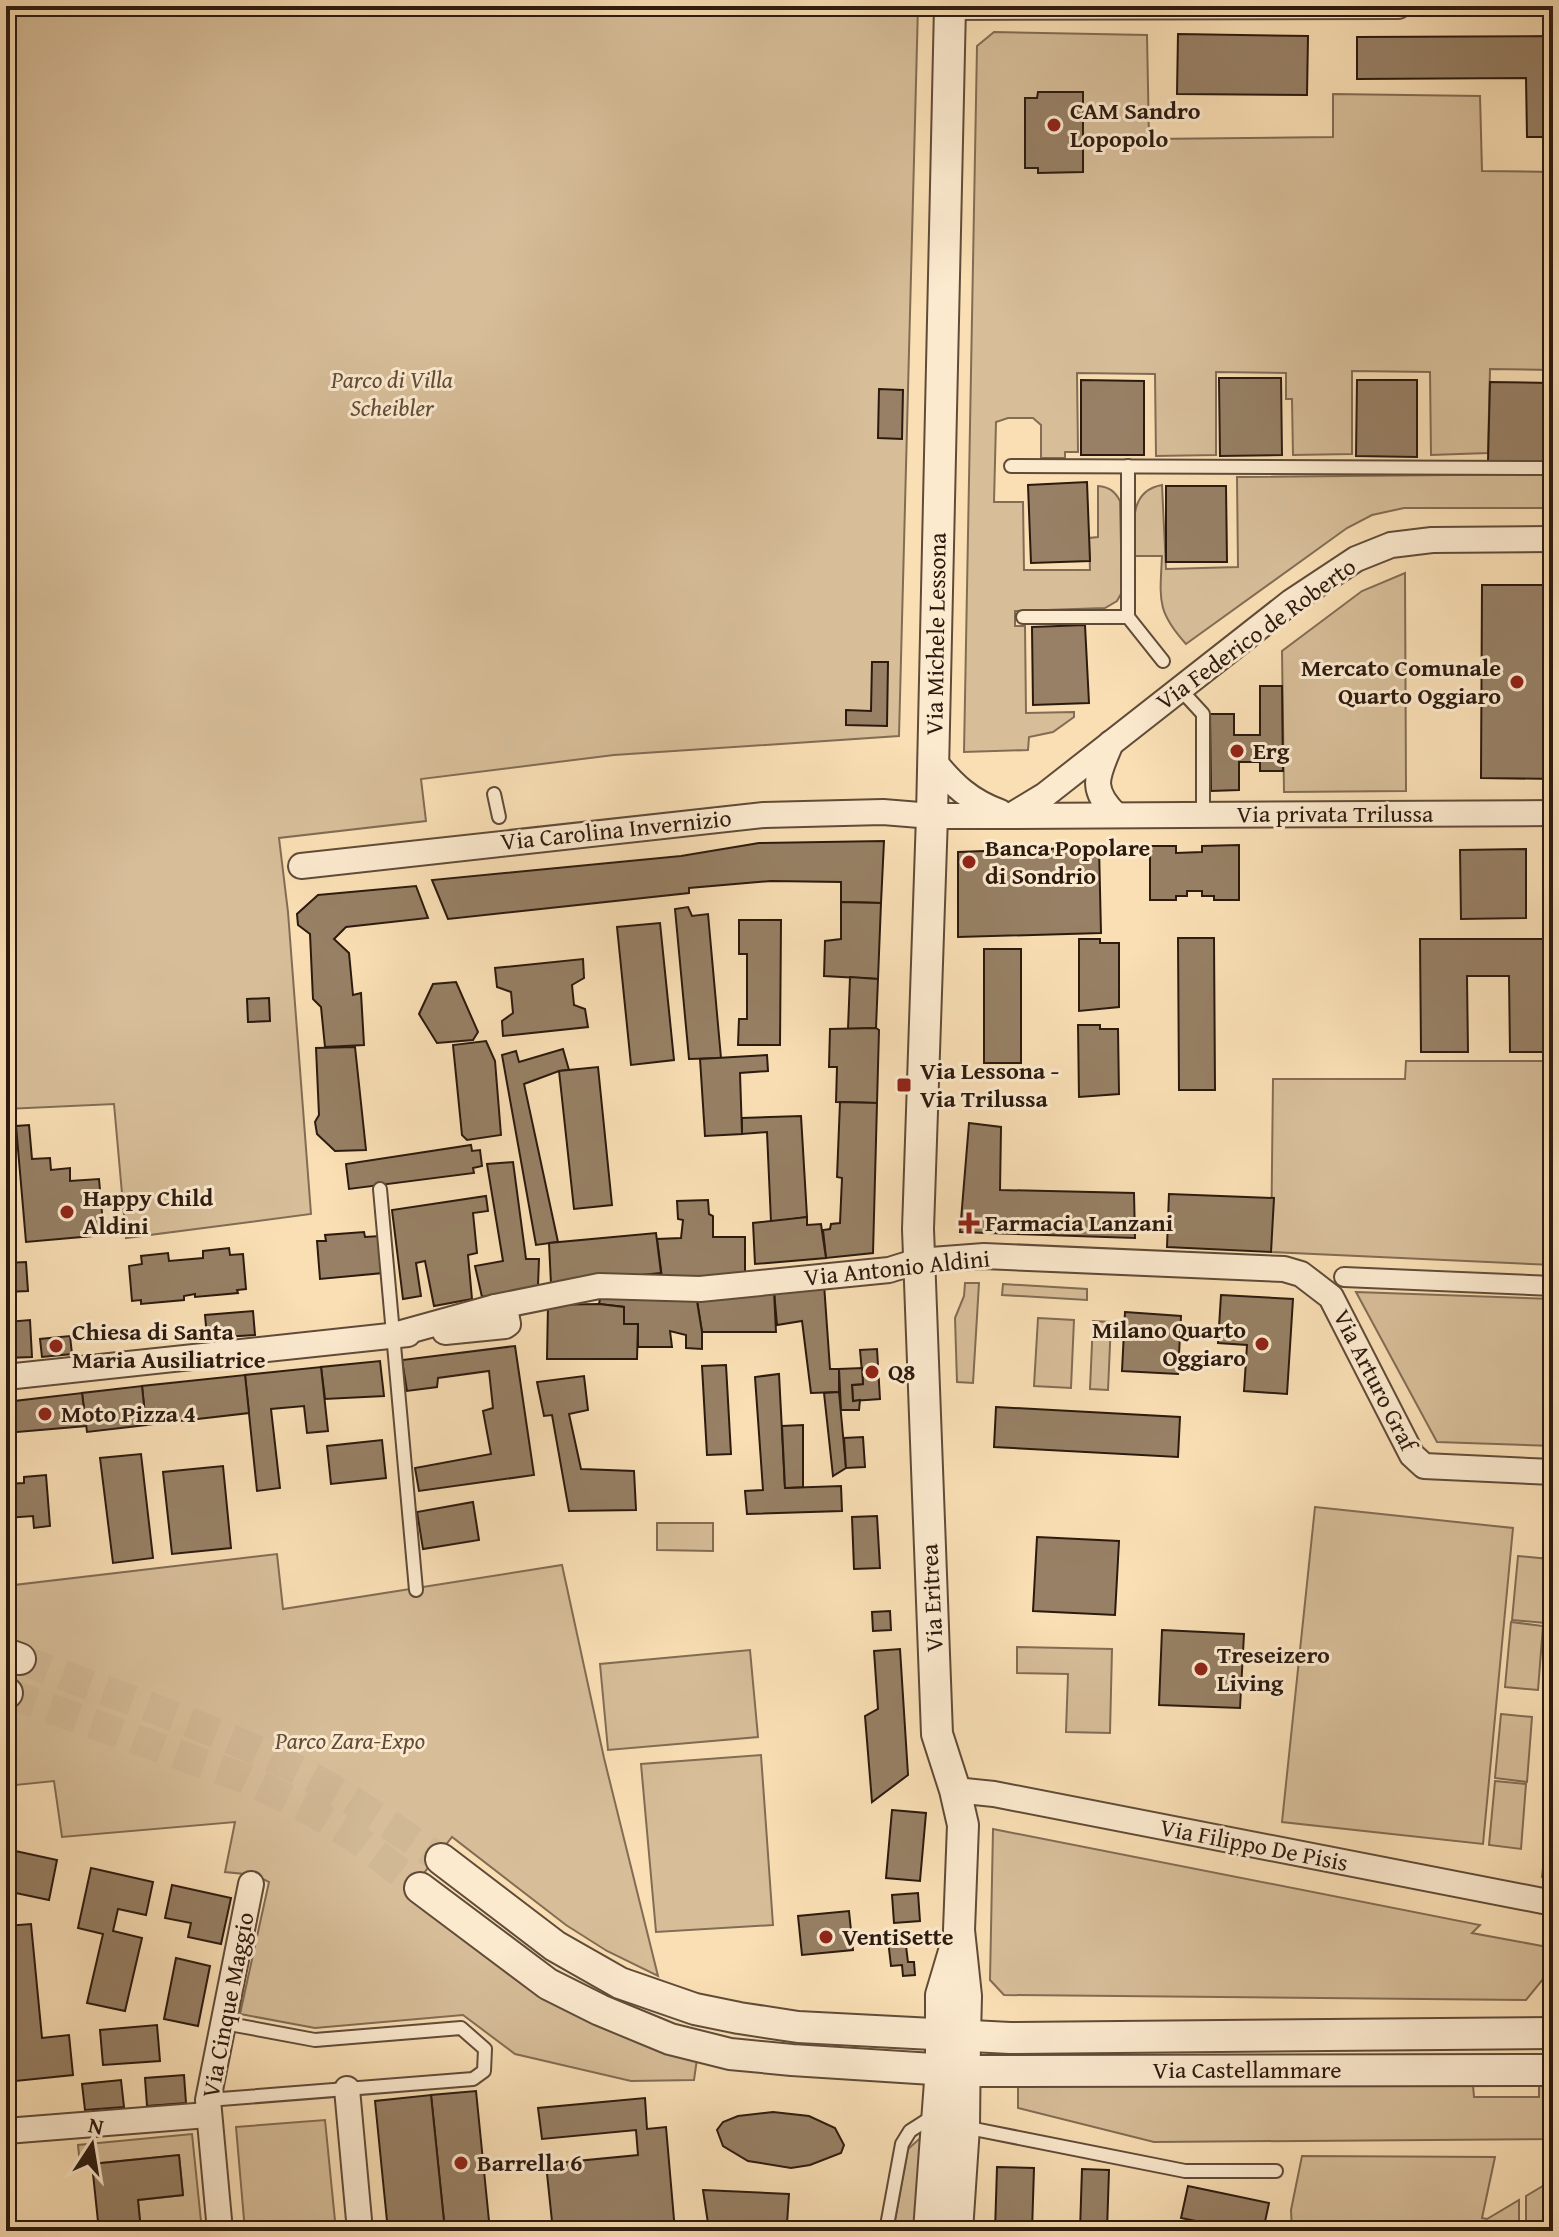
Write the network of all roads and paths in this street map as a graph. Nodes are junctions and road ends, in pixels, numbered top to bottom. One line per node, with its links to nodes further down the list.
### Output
1 (1398, 6): 2 (street)
2 (950, 7): 12 (street, Via Michele Lessona)
3 (1011, 466): 4 (lane)
4 (1128, 466): 5 (lane); 8 (lane)
5 (1553, 468)
6 (1553, 539): 10 (street, Via Federico de Roberto)
7 (1023, 617): 8 (lane)
8 (1128, 617): 9 (lane)
9 (1163, 661)
10 (1180, 689): 11 (street, Via Federico de Roberto); 16 (lane)
11 (1111, 742): 15 (street); 18 (street, Via Federico de Roberto)
12 (933, 760): 17 (street, Via Michele Lessona); 18 (street)
13 (494, 794): 19 (lane)
14 (1553, 813): 16 (street, Via privata Trilussa)
15 (1116, 815): 16 (street, Via privata Trilussa); 18 (street)
16 (1203, 815)
17 (932, 816): 18 (street); 20 (street, Via Carolina Invernizio); 22 (street, Via Michele Lessona)
18 (1010, 816)
19 (499, 817)
20 (301, 866)
21 (380, 1189): 26 (lane)
22 (918, 1261): 23 (street, Via Antonio Aldini); 26 (street, Via Antonio Aldini); 30 (street, Via Eritrea)
23 (1301, 1274): 28 (street, Via Arturo Graf)
24 (1344, 1277): 25 (street)
25 (1553, 1286)
26 (394, 1335): 27 (street, Via Antonio Aldini); 29 (lane)
27 (6, 1377)
28 (1553, 1472)
29 (416, 1590)
30 (955, 1790): 34 (street, Via Filippo De Pisis); 37 (street, Via Eritrea)
31 (441, 1859): 37 (street, Via Castellammare)
32 (251, 1884): 35 (street, Via Cinque Maggio)
33 (420, 1888): 38 (street, Via Castellammare)
34 (1553, 1903)
35 (224, 2023): 40 (lane); 41 (street, Via Cinque Maggio)
36 (1553, 2033): 37 (street, Via Castellammare)
37 (953, 2035): 38 (street, Via Eritrea)
38 (952, 2070): 39 (street, Via Castellammare); 42 (street, Via Eritrea)
39 (1553, 2070)
40 (347, 2089): 41 (lane); 46 (street)
41 (208, 2108): 43 (street, Via Cinque Maggio); 45 (street)
42 (951, 2120): 44 (lane); 47 (lane); 48 (street, Via Eritrea); 49 (street, Via Eritrea)
43 (6, 2131)
44 (1276, 2171)
45 (220, 2231)
46 (360, 2231)
47 (886, 2231)
48 (929, 2231)
49 (957, 2231)

